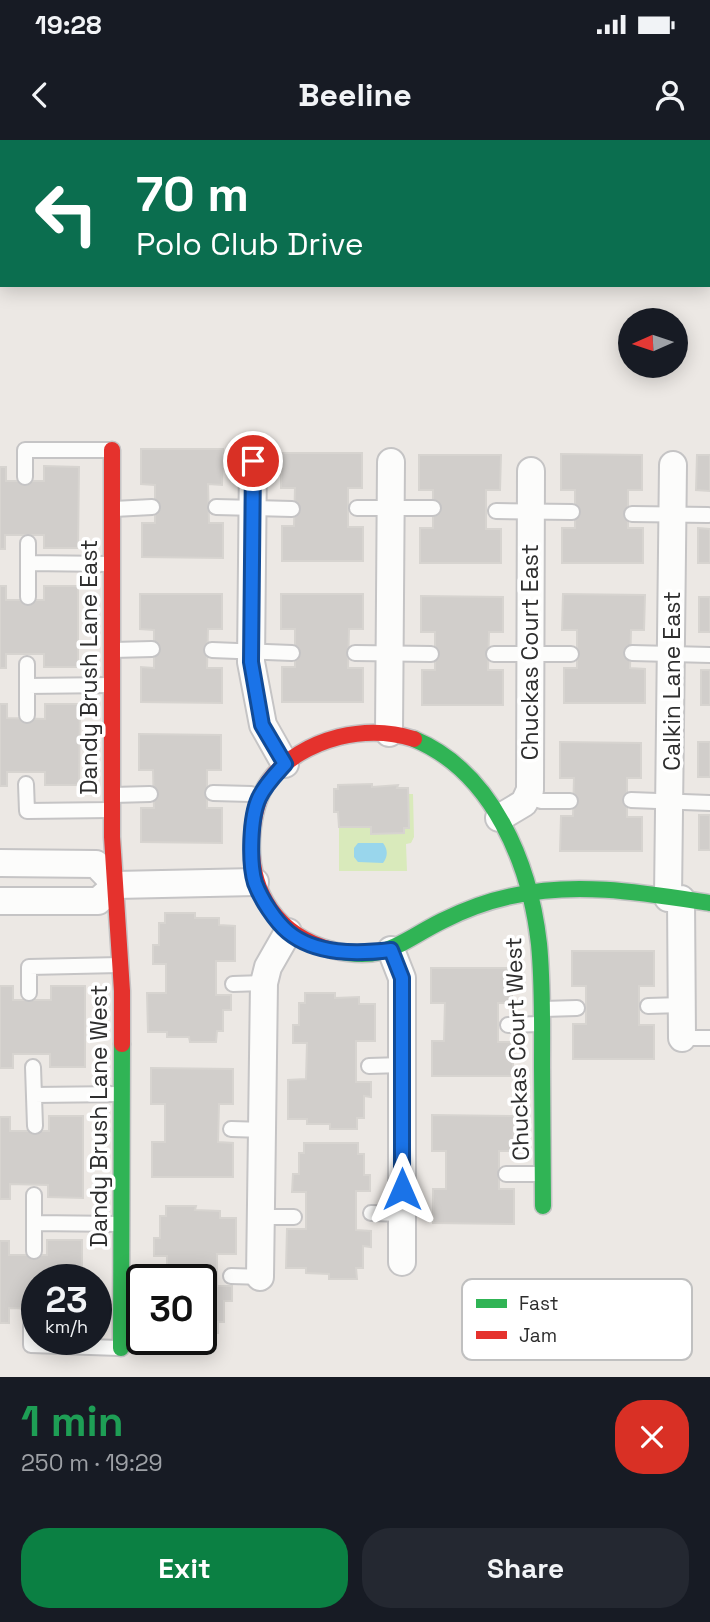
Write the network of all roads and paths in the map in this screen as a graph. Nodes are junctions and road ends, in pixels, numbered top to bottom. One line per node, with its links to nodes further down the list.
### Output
1 (112, 450): 6 (lane); 13 (street, Dandy Brush Lane East)
2 (253, 461): 9 (street)
3 (391, 462): 11 (street)
4 (673, 465): 19 (street, Calkin Lane East)
5 (531, 471): 15 (street, Chuckas Court East)
6 (25, 477)
7 (152, 507): 13 (lane)
8 (216, 507): 9 (lane)
9 (252, 508): 14 (lane); 28 (street)
10 (357, 508): 11 (lane)
11 (391, 508): 12 (lane); 32 (street)
12 (433, 508)
13 (112, 509): 23 (street, Dandy Brush Lane East)
14 (292, 509)
15 (531, 510): 16 (lane); 17 (lane); 35 (street, Chuckas Court East)
16 (496, 511)
17 (572, 512)
18 (632, 514): 19 (lane)
19 (673, 515): 20 (lane); 37 (street, Calkin Lane East)
20 (708, 515)
21 (28, 543): 22 (lane)
22 (28, 563): 23 (lane); 24 (lane)
23 (112, 564): 26 (street, Dandy Brush Lane East)
24 (28, 597)
25 (152, 649): 26 (lane)
26 (112, 650): 40 (street, Dandy Brush Lane East)
27 (212, 650): 28 (lane)
28 (251, 651): 29 (lane); 44 (street)
29 (292, 653)
30 (355, 653): 32 (lane)
31 (632, 653): 37 (lane)
32 (391, 654): 33 (lane); 43 (street)
33 (431, 654)
34 (494, 654): 35 (lane)
35 (531, 654): 36 (lane); 48 (street, Chuckas Court East)
36 (571, 654)
37 (672, 654): 38 (lane); 52 (street, Calkin Lane East)
38 (710, 655)
39 (27, 664): 41 (lane)
40 (112, 685): 41 (lane); 53 (street, Dandy Brush Lane East)
41 (27, 686): 42 (lane)
42 (27, 715)
43 (389, 733): 44 (street); 55 (street)
44 (285, 764): 49 (street)
45 (26, 784): 53 (lane)
46 (213, 793): 49 (lane)
47 (150, 794): 53 (lane)
48 (527, 796): 50 (lane); 55 (street)
49 (259, 798): 57 (street)
50 (570, 800)
51 (631, 800): 52 (lane)
52 (670, 801): 54 (lane); 60 (street, Calkin Lane East)
53 (111, 803): 58 (street, Dandy Brush Lane East)
54 (710, 803)
55 (499, 818): 59 (street)
56 (0, 863): 58 (street)
57 (255, 882): 58 (street); 63 (street)
58 (116, 885): 61 (street); 65 (street, Dandy Brush Lane West)
59 (528, 892): 60 (street); 64 (street); 72 (street, Chuckas Court West)
60 (675, 898): 62 (street); 70 (street, Calkin Lane East)
61 (0, 901)
62 (710, 903)
63 (288, 932): 64 (street); 66 (street)
64 (391, 950): 76 (street)
65 (121, 965): 68 (lane); 79 (street, Dandy Brush Lane West)
66 (264, 983): 67 (lane); 83 (street)
67 (233, 984)
68 (29, 993)
69 (648, 1006): 70 (lane)
70 (682, 1006): 74 (street, Calkin Lane East)
71 (577, 1008): 72 (lane)
72 (542, 1016): 73 (lane); 85 (street, Chuckas Court West)
73 (508, 1025)
74 (682, 1038): 75 (lane)
75 (710, 1038)
76 (402, 1065): 77 (lane); 89 (street)
77 (369, 1066)
78 (33, 1067): 80 (lane)
79 (123, 1094): 80 (lane); 93 (street, Dandy Brush Lane West)
80 (34, 1095): 81 (lane)
81 (35, 1126)
82 (231, 1129): 83 (lane)
83 (263, 1130): 90 (street)
84 (506, 1174): 85 (lane)
85 (543, 1174): 87 (street, Chuckas Court West)
86 (34, 1195): 92 (lane)
87 (543, 1206)
88 (371, 1213): 89 (lane)
89 (402, 1213): 95 (street)
90 (261, 1217): 91 (lane); 97 (street)
91 (294, 1217)
92 (34, 1223): 93 (lane); 94 (lane)
93 (122, 1224): 99 (street, Dandy Brush Lane West)
94 (34, 1251)
95 (402, 1262)
96 (231, 1276): 97 (lane)
97 (260, 1277)
98 (112, 1348): 99 (lane)
99 (121, 1348)

